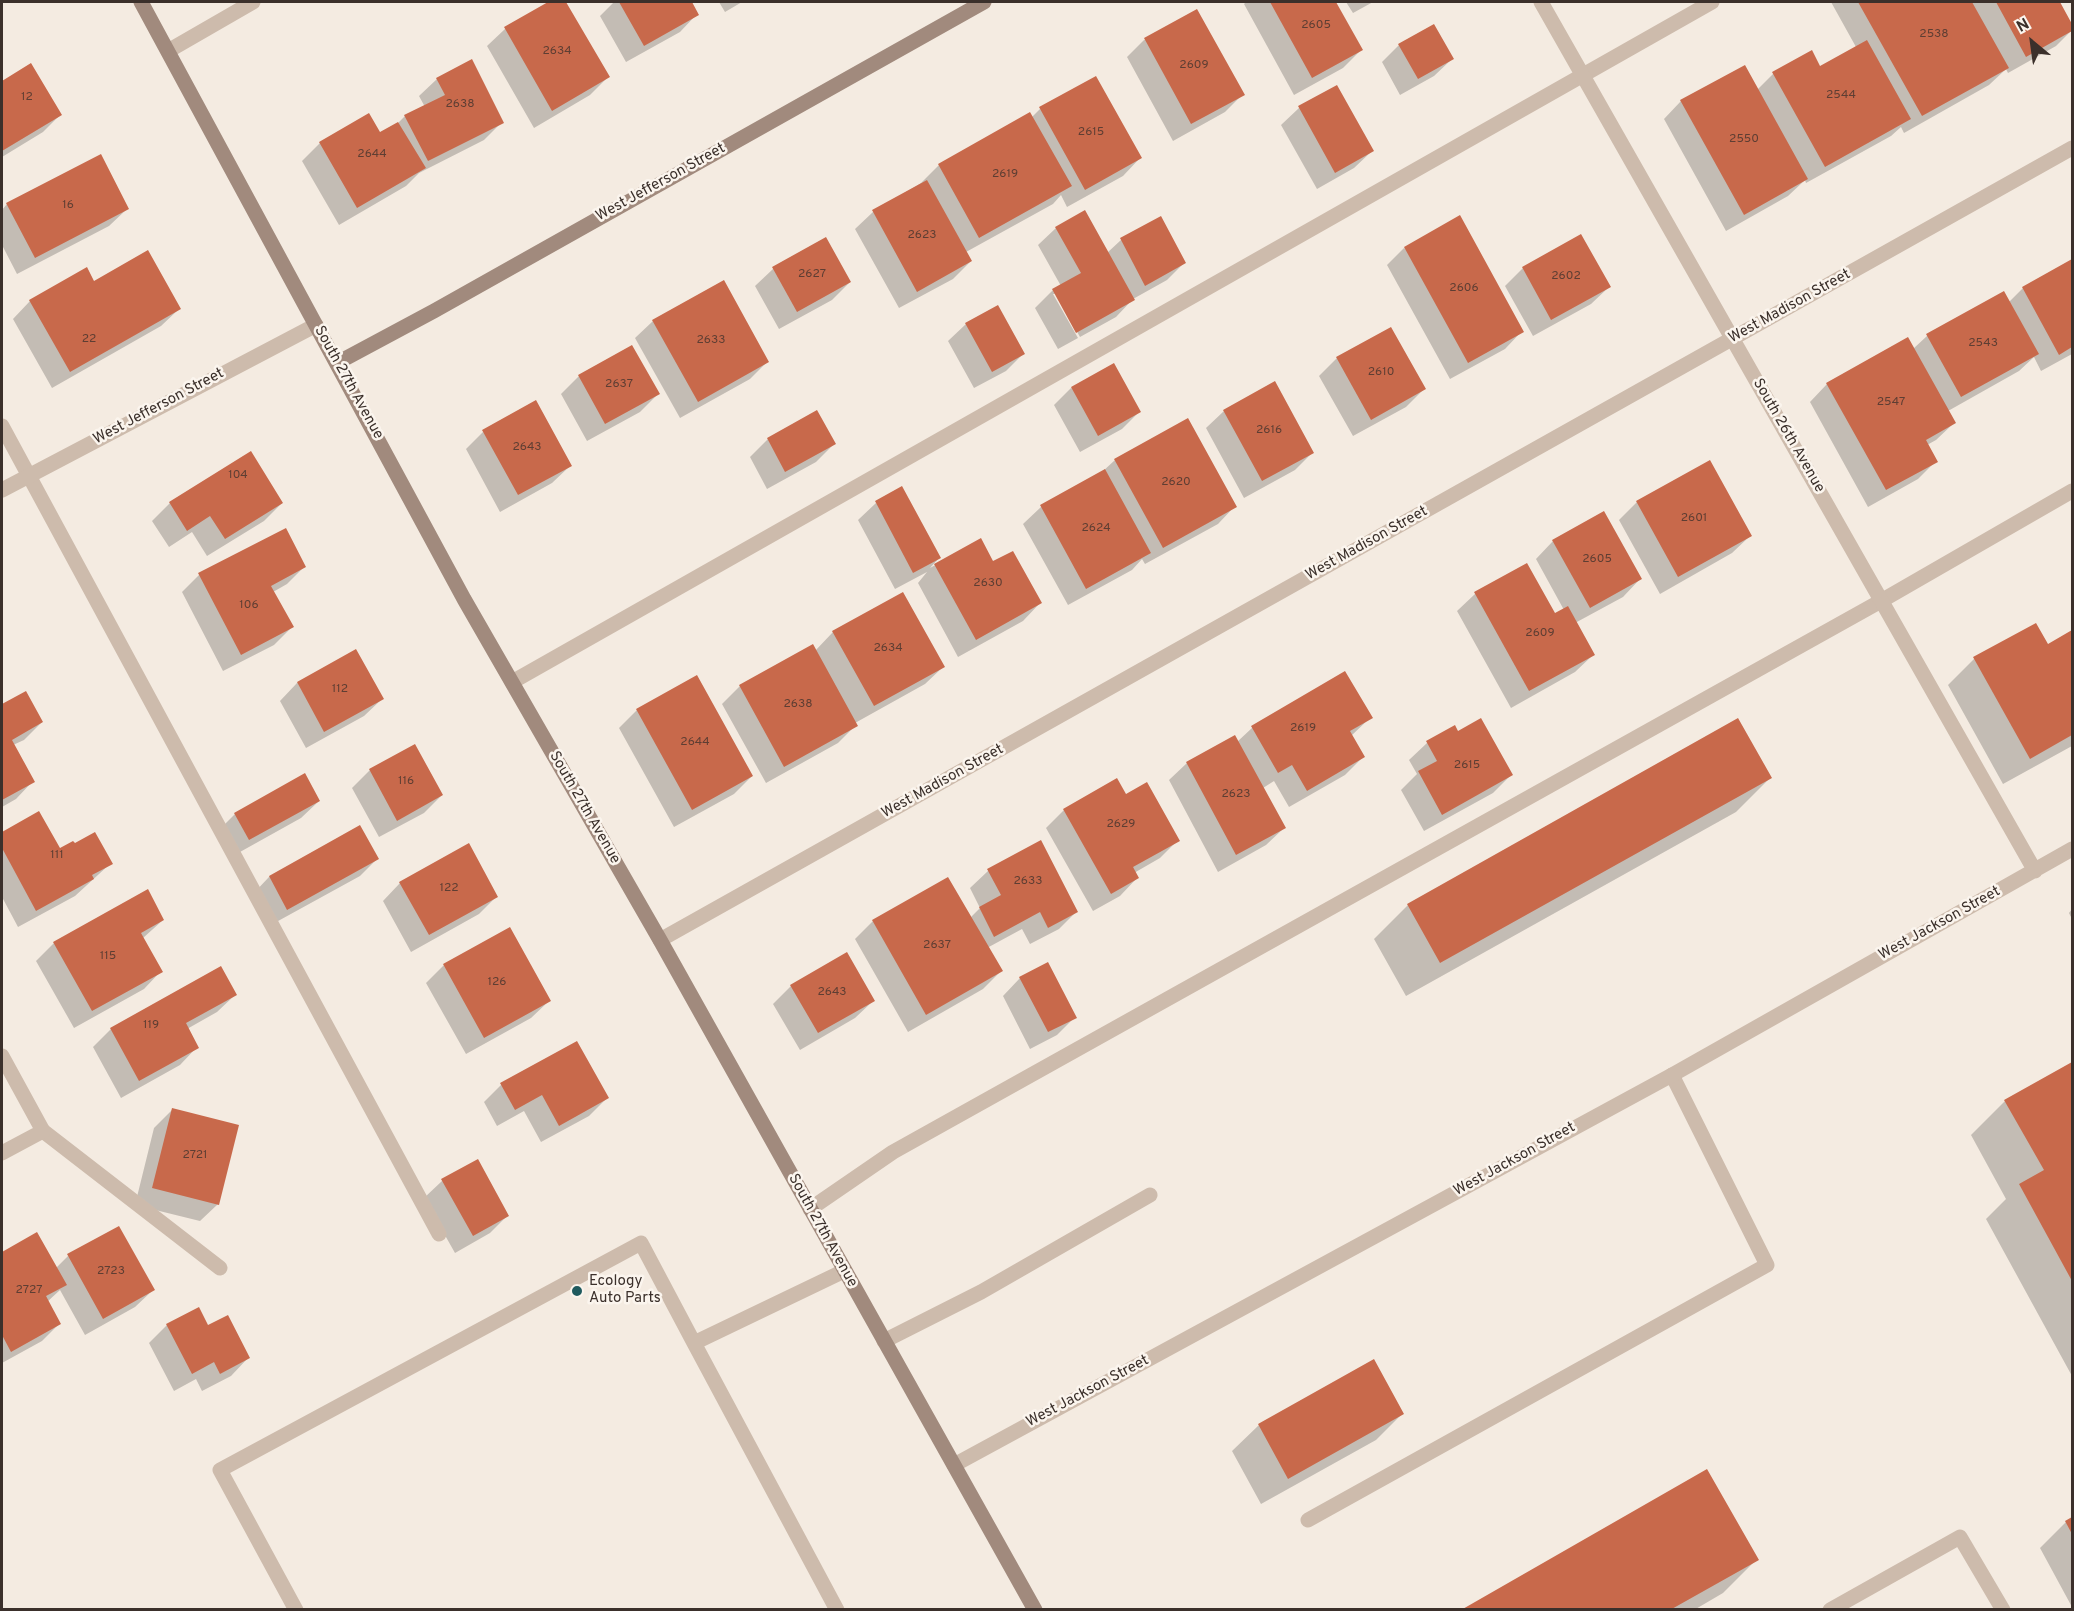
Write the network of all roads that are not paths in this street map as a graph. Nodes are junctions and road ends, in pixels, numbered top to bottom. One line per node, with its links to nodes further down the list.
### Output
1 (141, 2): 6 (main road, South 27th Avenue)
2 (254, 2): 6 (street)
3 (984, 2): 11 (main road, West Jefferson Street)
4 (1541, 2): 7 (street, South 26th Avenue)
5 (1712, 2): 7 (street)
6 (168, 51): 9 (main road, South 27th Avenue)
7 (1583, 75): 10 (street, South 26th Avenue); 17 (street)
8 (2073, 148): 10 (street, West Madison Street)
9 (316, 325): 11 (main road, South 27th Avenue); 13 (street, West Jefferson Street)
10 (1733, 339): 16 (street, South 26th Avenue); 20 (street, West Madison Street)
11 (337, 363): 17 (main road, South 27th Avenue)
12 (2, 426): 13 (street)
13 (28, 475): 14 (street, West Jefferson Street); 27 (street)
14 (2, 490)
15 (2073, 491): 16 (street)
16 (1881, 601): 19 (street, South 26th Avenue); 26 (street)
17 (512, 682): 20 (main road, South 27th Avenue)
18 (2073, 849): 19 (street, West Jackson Street)
19 (2035, 871): 22 (street, West Jackson Street)
20 (660, 940): 26 (main road, South 27th Avenue)
21 (2, 1056): 23 (street)
22 (1672, 1075): 32 (street, West Jackson Street); 33 (street)
23 (43, 1131): 24 (street); 28 (street)
24 (2, 1153)
25 (1149, 1195): 30 (street)
26 (810, 1209): 29 (main road, South 27th Avenue)
27 (439, 1234)
28 (220, 1268)
29 (844, 1271): 30 (main road, South 27th Avenue); 31 (street)
30 (884, 1341): 32 (main road, South 27th Avenue)
31 (694, 1343): 34 (street); 35 (street)
32 (954, 1465): 36 (main road, South 27th Avenue)
33 (1308, 1520)
34 (296, 1610)
35 (837, 1610)
36 (1035, 1610)
37 (1830, 1610): 38 (street)
38 (2003, 1610)

